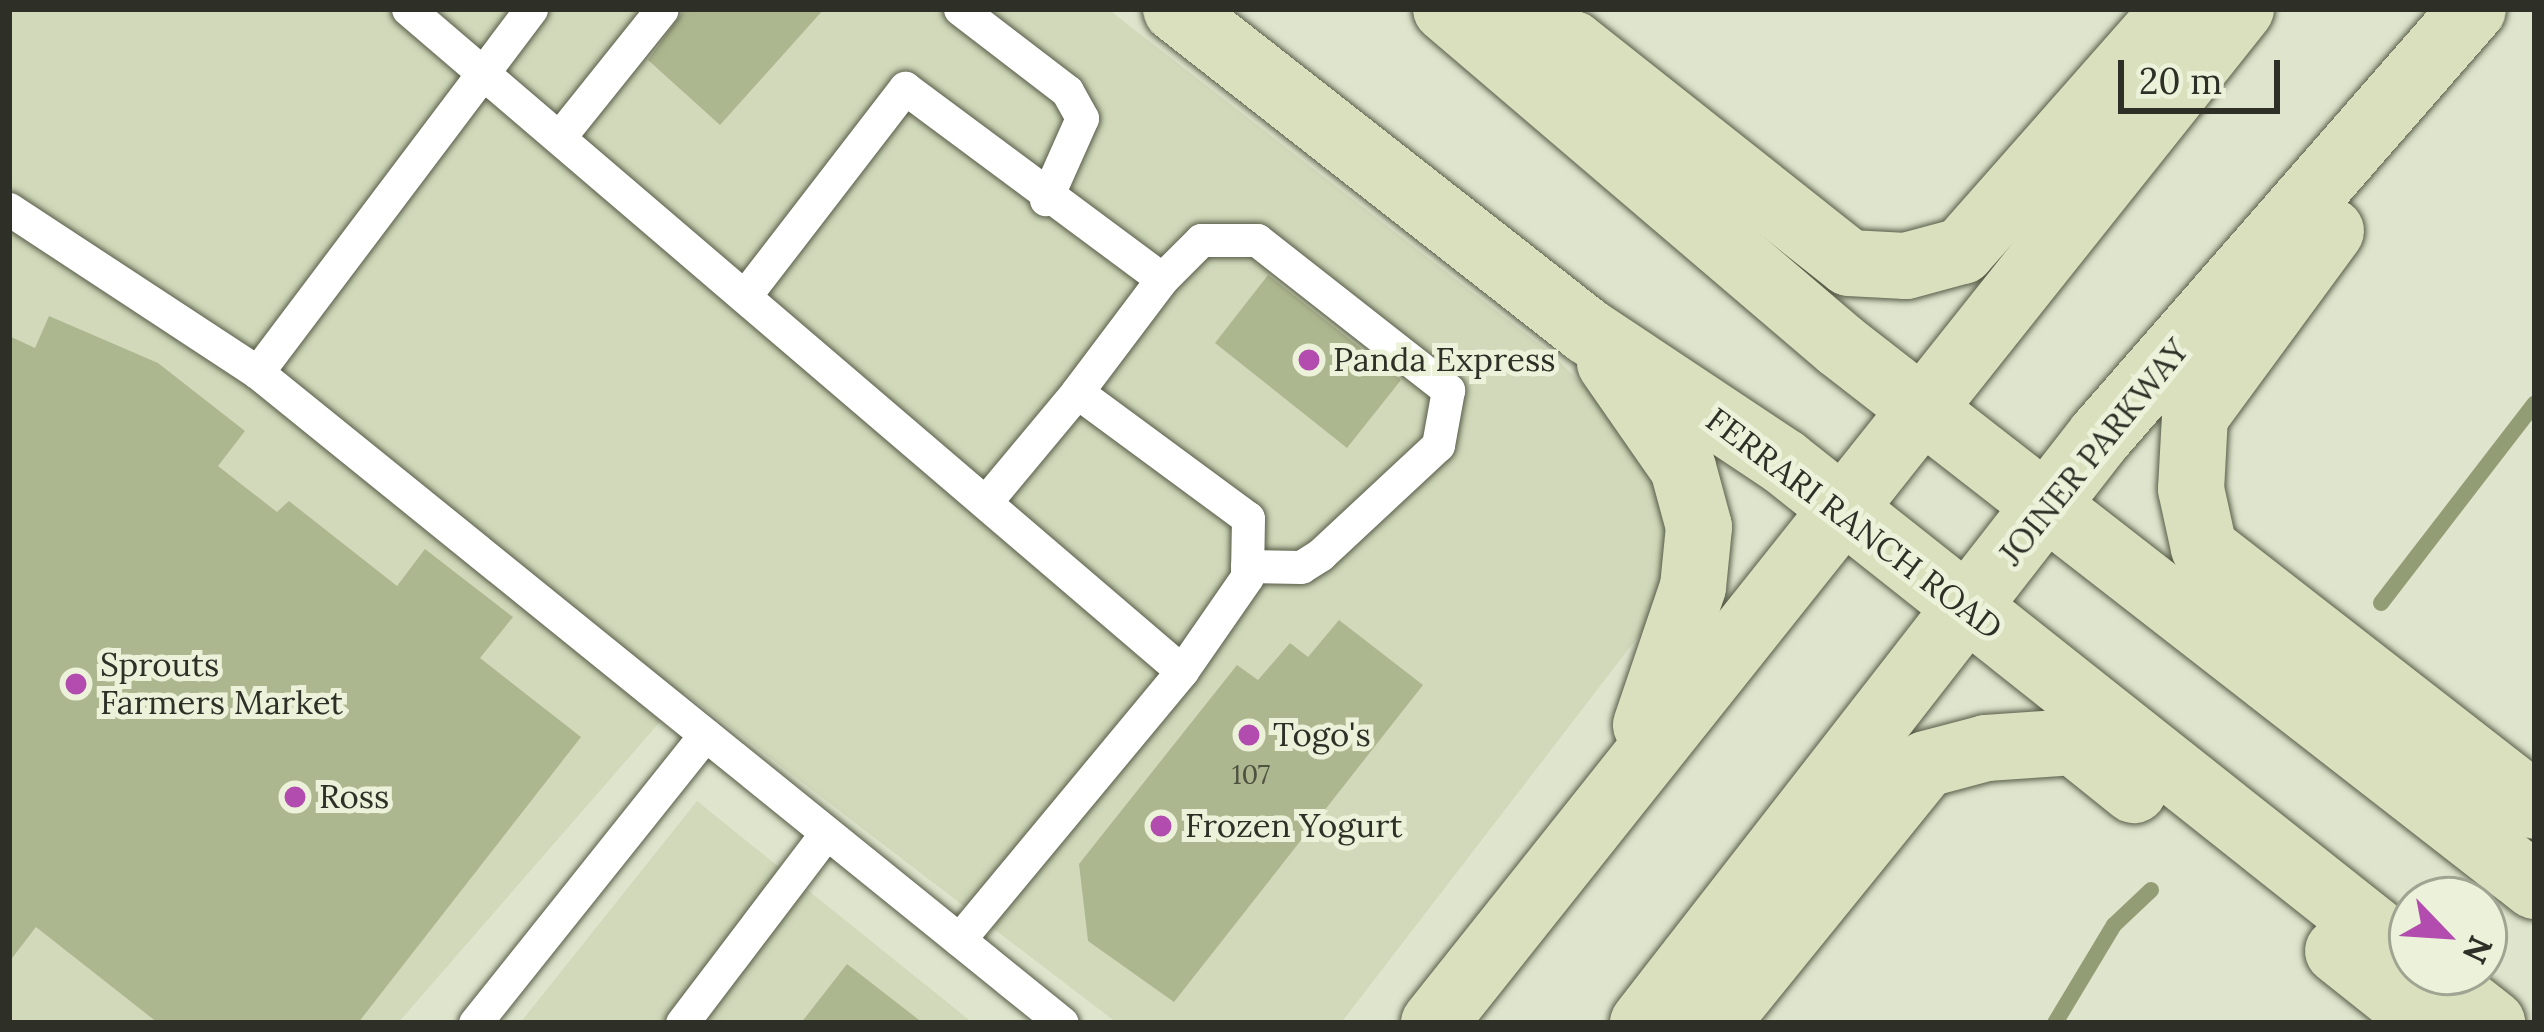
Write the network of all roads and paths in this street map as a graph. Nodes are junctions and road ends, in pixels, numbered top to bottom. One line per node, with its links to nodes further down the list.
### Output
1 (408, 9): 11 (lane)
2 (531, 9): 11 (lane)
3 (662, 9): 12 (lane)
4 (960, 9): 13 (lane)
5 (1176, 9): 17 (main road, FERRARI RANCH ROAD)
6 (2175, 9): 10 (main road)
7 (2241, 9): 20 (main road)
8 (2473, 9): 22 (main road, JOINER PARKWAY)
9 (2492, 9): 29 (main road)
10 (1452, 14): 20 (main road)
11 (487, 71): 12 (lane); 18 (lane)
12 (561, 135): 16 (lane)
13 (1046, 199): 15 (lane); 16 (lane)
14 (9, 209): 18 (lane)
15 (1162, 279): 19 (lane); 24 (lane)
16 (746, 293): 21 (lane)
17 (1587, 331): 23 (main road, FERRARI RANCH ROAD); 28 (main road)
18 (256, 372): 27 (lane)
19 (1077, 392): 21 (lane); 24 (lane)
20 (1919, 407): 22 (main road); 23 (main road)
21 (988, 499): 26 (lane)
22 (2048, 504): 25 (main road, JOINER PARKWAY); 31 (main road)
23 (1840, 508): 25 (main road, FERRARI RANCH ROAD); 28 (main road)
24 (1247, 566): 26 (lane)
25 (1967, 609): 33 (main road, FERRARI RANCH ROAD); 39 (main road, JOINER PARKWAY)
26 (1182, 671): 32 (lane)
27 (705, 735): 30 (lane); 35 (lane)
28 (1629, 775): 38 (main road)
29 (2535, 806)
30 (826, 833): 32 (lane); 36 (lane)
31 (2535, 886)
32 (959, 940): 37 (lane)
33 (2388, 941)
34 (2458, 996): 42 (main road)
35 (475, 1023)
36 (682, 1023)
37 (1062, 1023)
38 (1433, 1023)
39 (1643, 1023)
40 (1717, 1023): 41 (main road)
41 (2429, 1023)
42 (2492, 1023)

